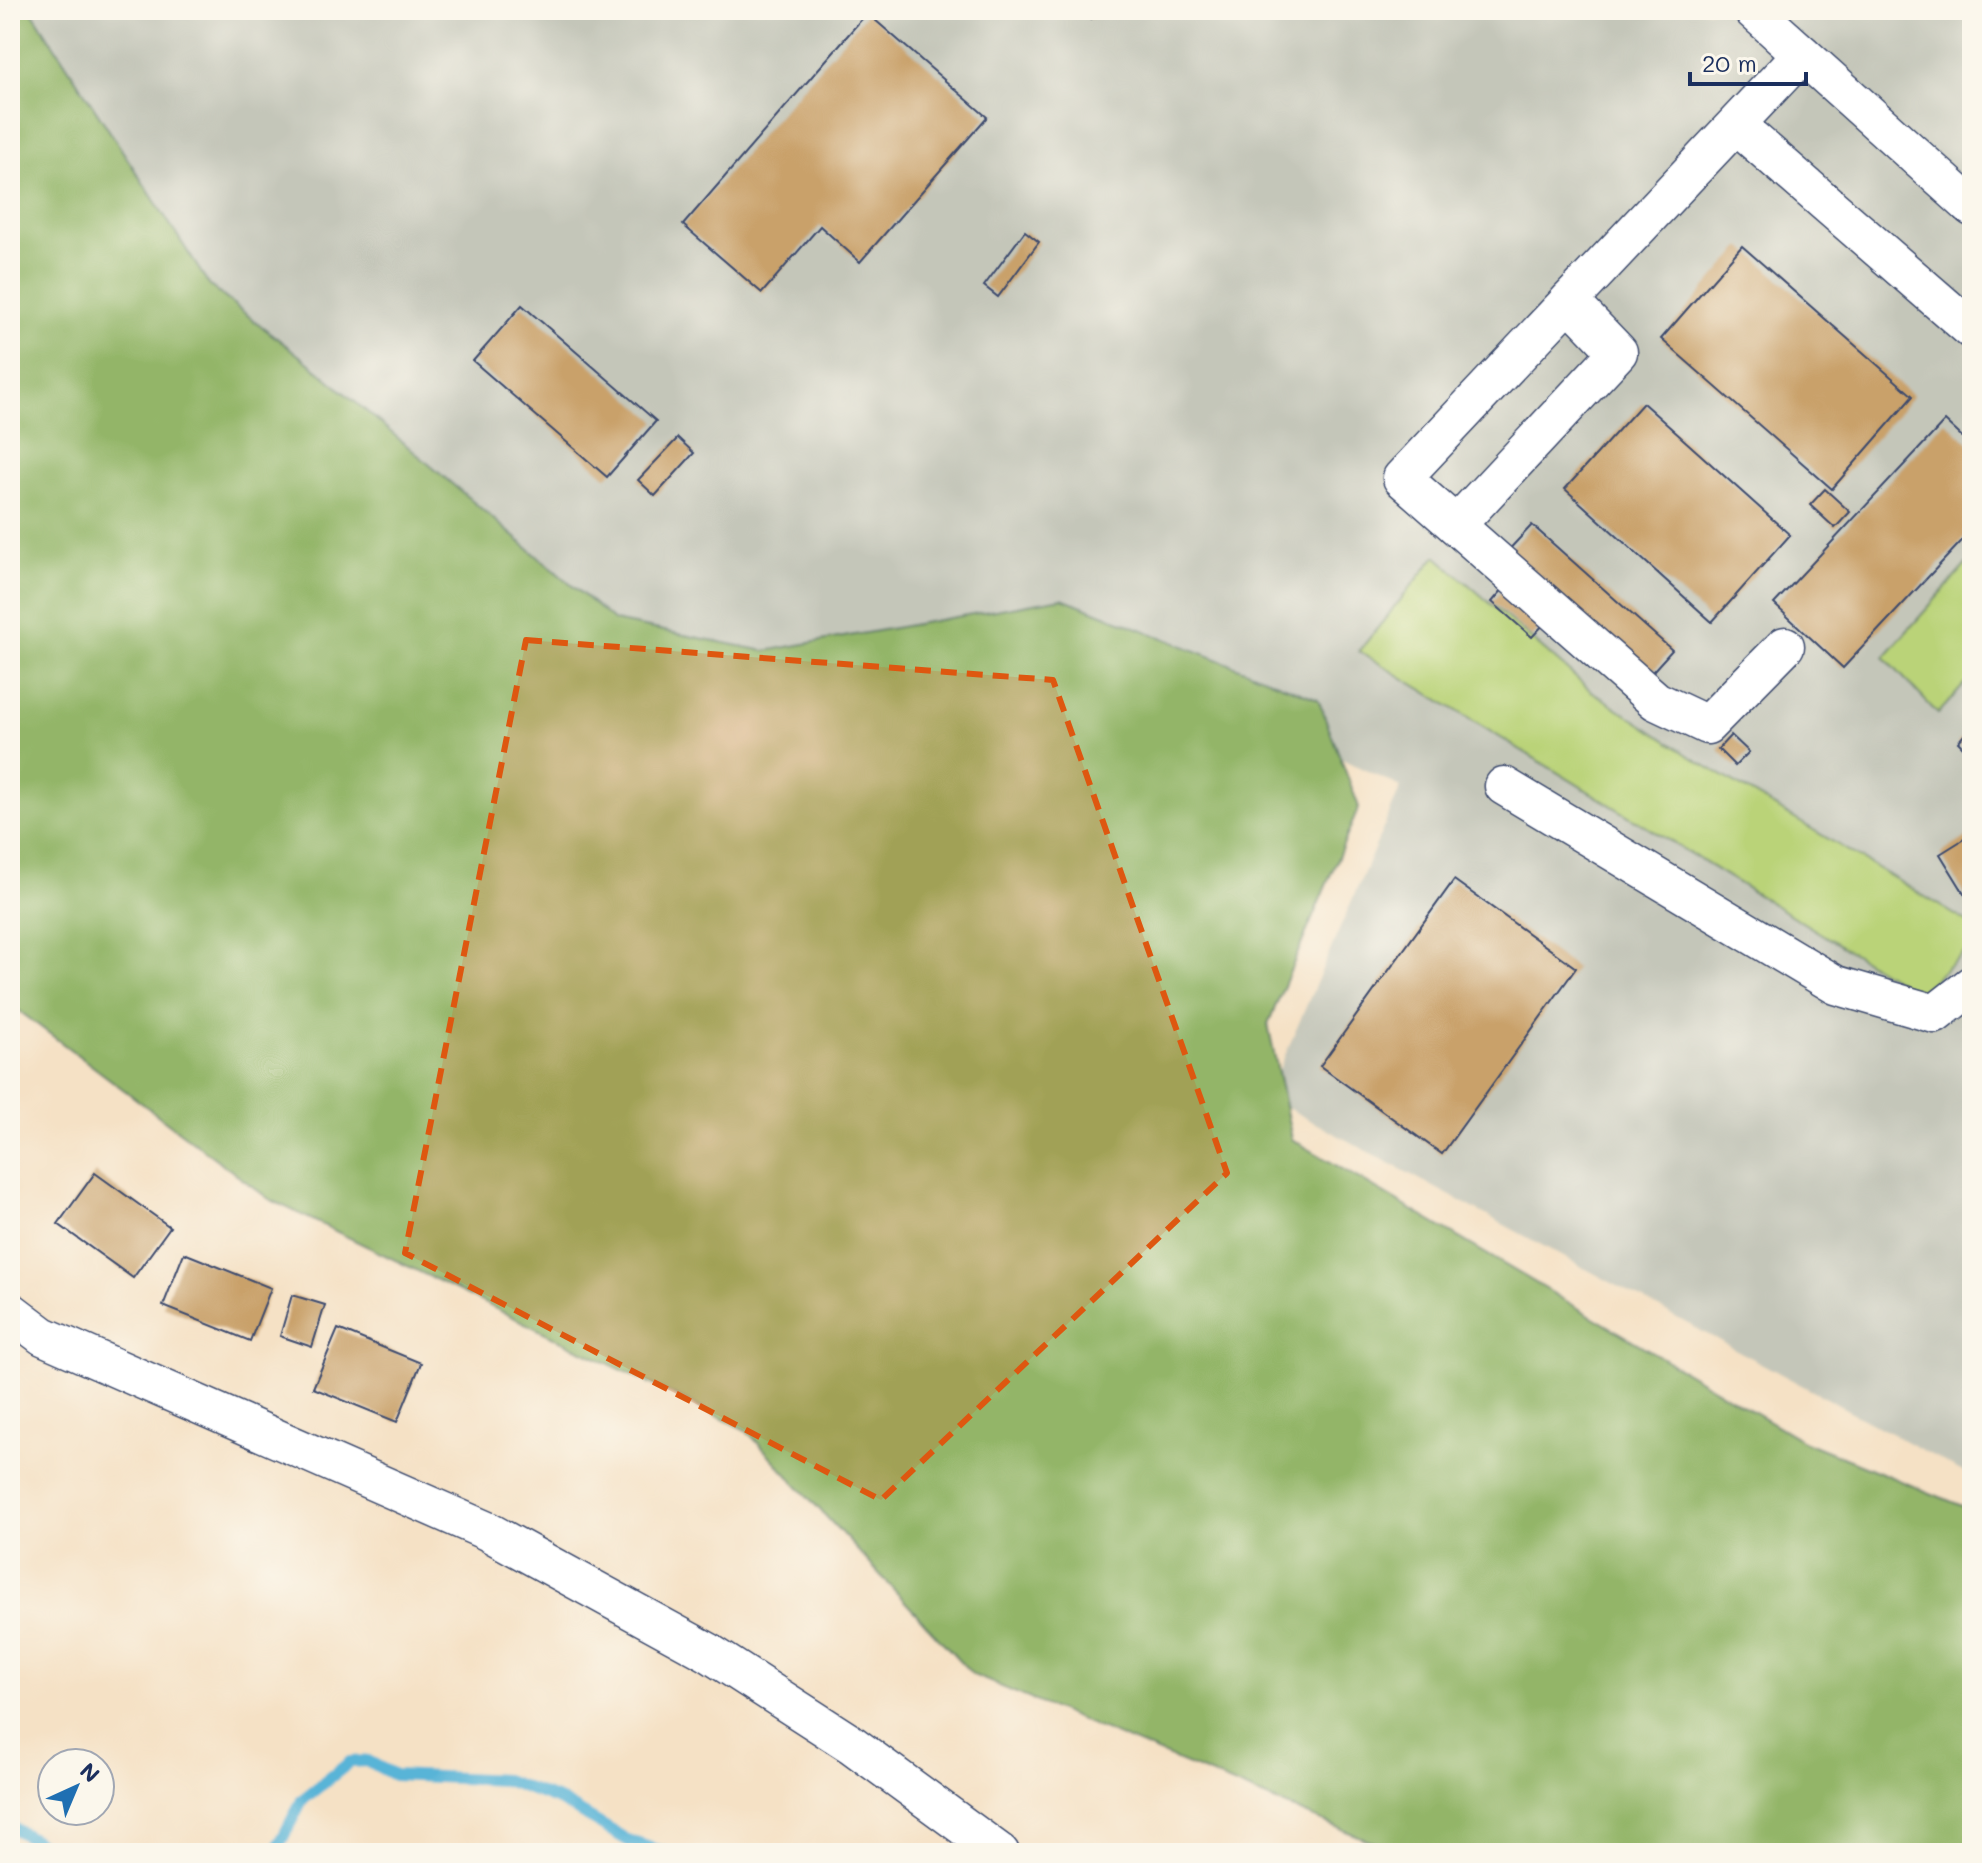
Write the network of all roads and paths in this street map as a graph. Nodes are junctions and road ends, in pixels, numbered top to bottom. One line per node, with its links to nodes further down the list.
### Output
1 (1753, 10): 2 (street)
2 (1802, 54): 3 (street); 4 (street)
3 (1736, 125): 5 (street); 6 (street)
4 (1972, 207)
5 (1569, 301): 7 (street); 7 (street)
6 (1972, 330)
7 (1456, 525): 8 (street)
8 (1785, 646)
9 (1504, 786): 10 (street)
10 (1972, 985)
11 (10, 1311): 12 (street)
12 (1000, 1853)

